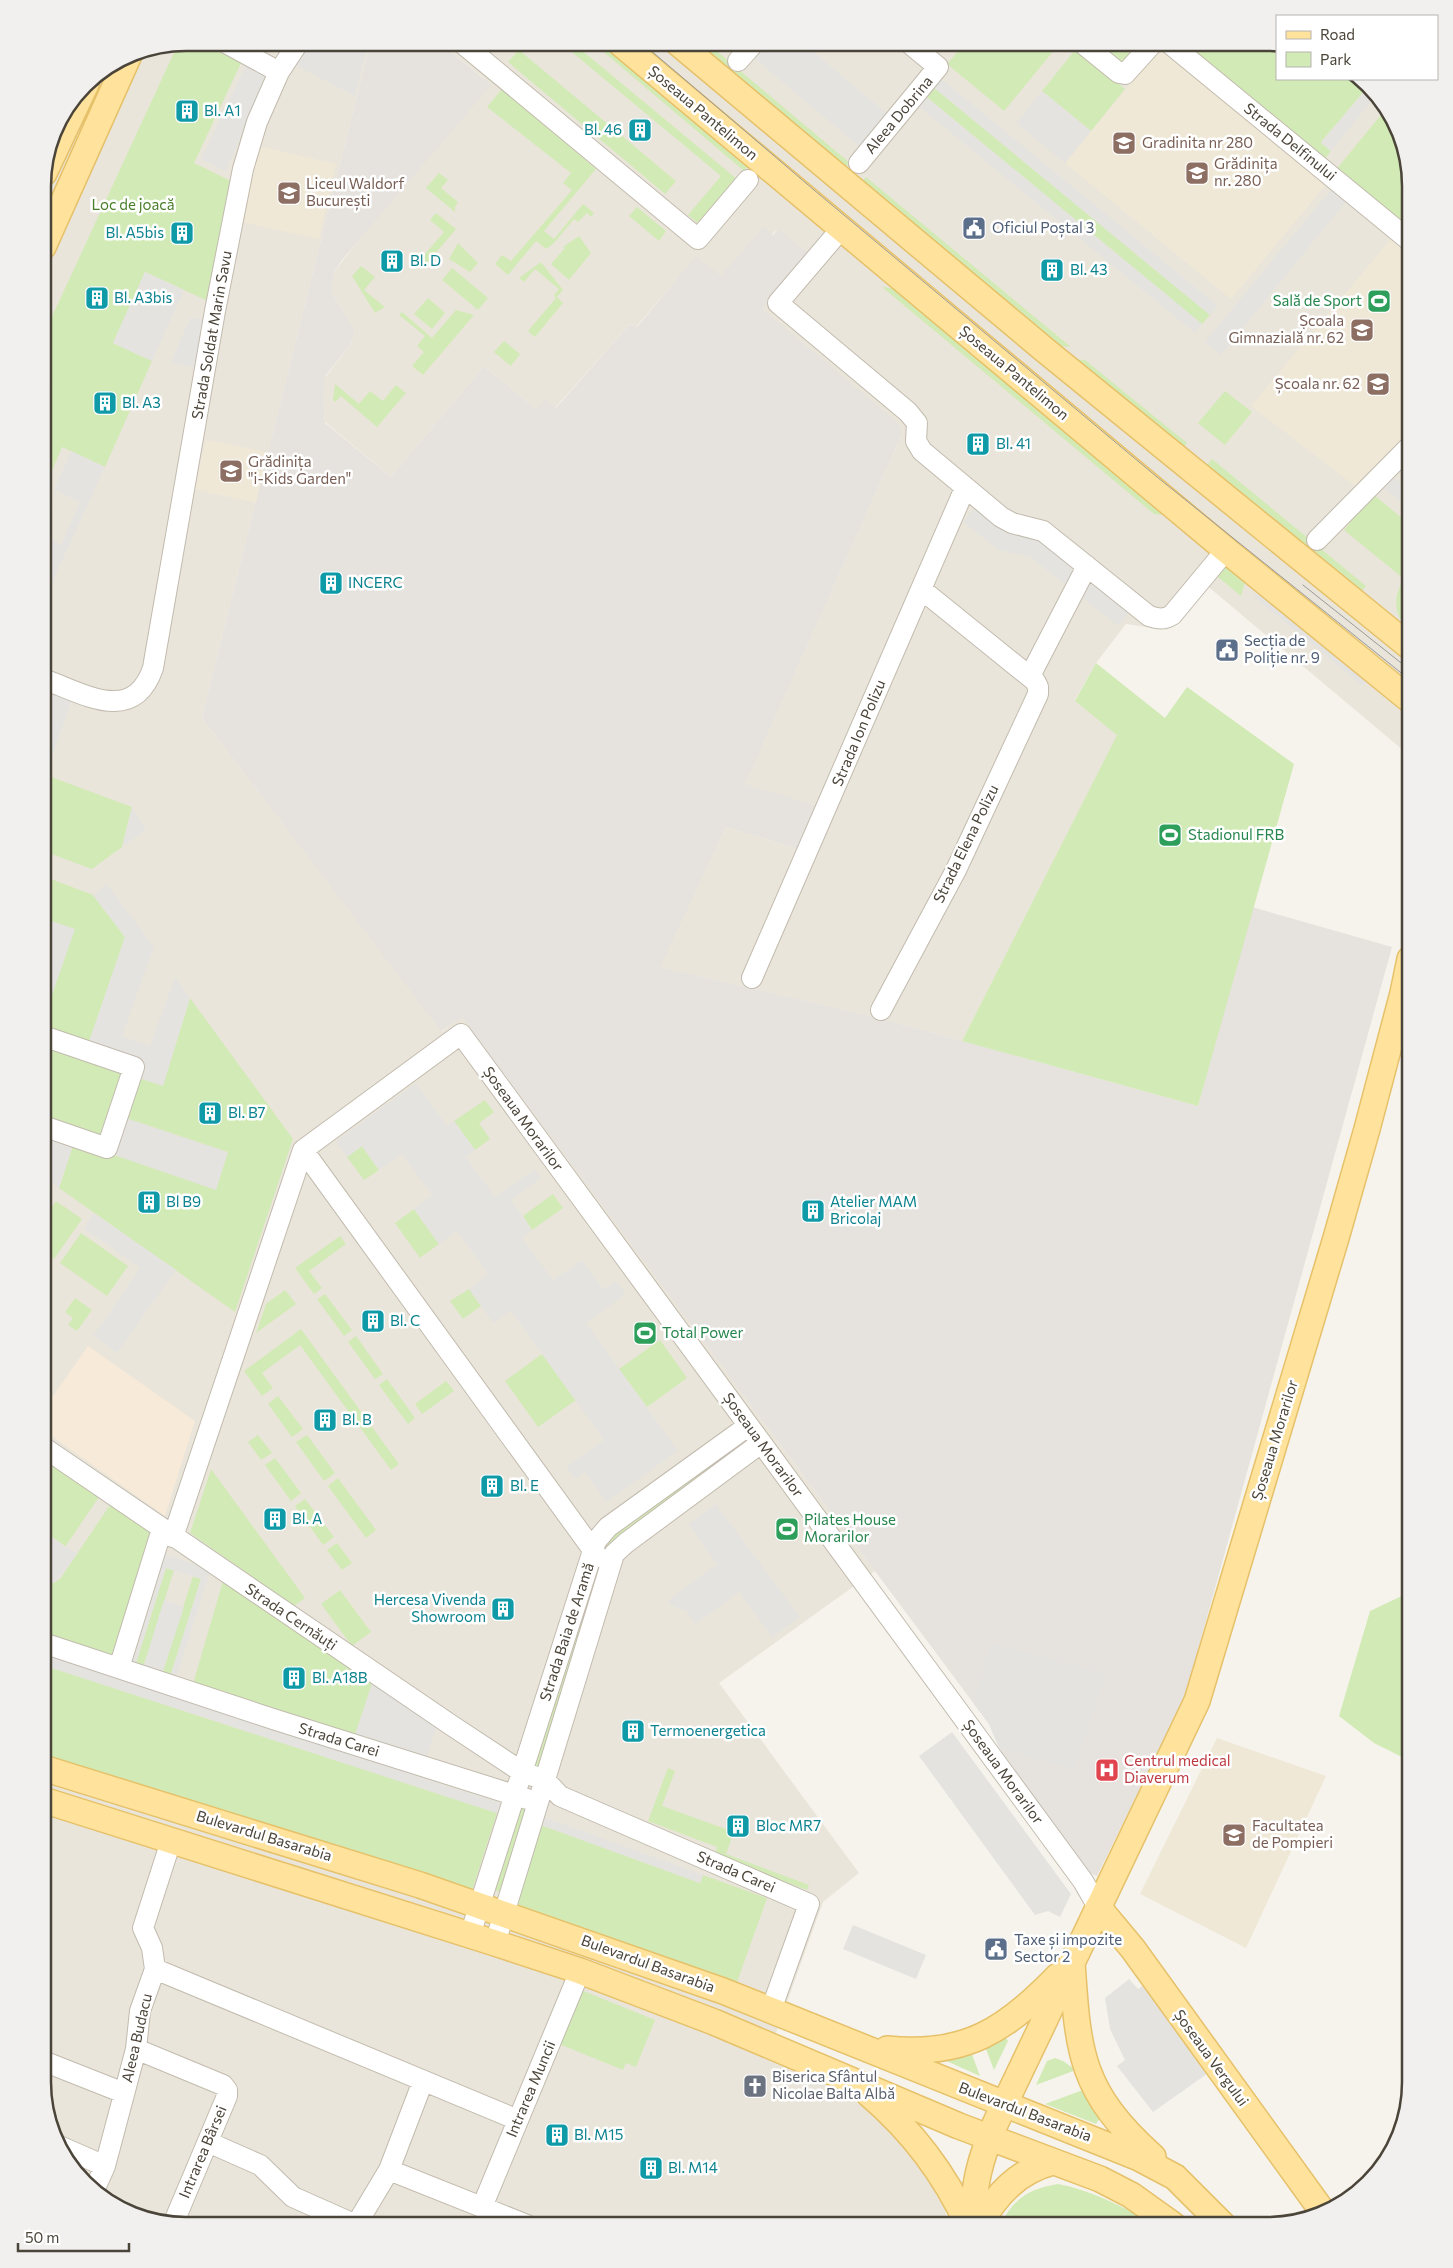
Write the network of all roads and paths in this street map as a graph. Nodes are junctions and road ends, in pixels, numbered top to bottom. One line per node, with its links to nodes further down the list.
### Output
1 (244, 52): 13 (street)
2 (292, 52): 13 (street, Strada Soldat Marin Savu)
3 (473, 52): 17 (street)
4 (631, 52): 19 (main road, Șoseaua Pantelimon)
5 (689, 52): 27 (main road)
6 (746, 52): 11 (street)
7 (920, 52): 16 (street, Aleea Dobrina)
8 (1093, 52): 9 (street)
9 (1145, 52)
10 (1180, 52): 20 (street, Strada Delfinului)
11 (738, 61)
12 (124, 67): 18 (main road)
13 (279, 72): 29 (street, Strada Soldat Marin Savu)
14 (71, 116): 15 (main road)
15 (61, 137)
16 (859, 163)
17 (748, 180)
18 (52, 227)
19 (840, 229): 22 (street); 24 (main road, Șoseaua Pantelimon)
20 (1402, 234)
21 (1402, 454): 23 (street)
22 (965, 488): 25 (street); 26 (street, Strada Ion Polizu)
23 (1317, 540)
24 (1226, 550): 25 (street); 30 (main road, Șoseaua Pantelimon)
25 (1087, 566): 28 (street)
26 (921, 589): 28 (street); 31 (street, Strada Ion Polizu)
27 (1402, 639)
28 (1030, 676): 33 (street, Strada Elena Polizu)
29 (52, 682)
30 (1402, 693)
31 (752, 978)
32 (1402, 1001): 54 (main road, Șoseaua Morarilor)
33 (881, 1010)
34 (52, 1039): 35 (street)
35 (52, 1129)
36 (303, 1150): 37 (street, Șoseaua Morarilor); 40 (street); 41 (street)
37 (748, 1426): 38 (street, Șoseaua Morarilor); 41 (street, Strada Baia de Aramă)
38 (761, 1443): 42 (street, Strada Baia de Aramă); 54 (street, Șoseaua Morarilor)
39 (51, 1453): 40 (street, Strada Cernăuți)
40 (168, 1533): 44 (street); 46 (street, Strada Cernăuți)
41 (593, 1550): 42 (street); 46 (street, Strada Baia de Aramă)
42 (608, 1571): 47 (street, Strada Baia de Aramă)
43 (51, 1646): 44 (street, Strada Carei)
44 (118, 1668): 48 (street, Strada Carei)
45 (51, 1771): 53 (main road, Bulevardul Basarabia)
46 (522, 1772): 47 (street, Strada Cernăuți); 48 (street, Strada Baia de Aramă)
47 (545, 1780): 49 (street, Strada Carei); 50 (street, Strada Baia de Aramă)
48 (515, 1795): 50 (street, Strada Carei); 53 (street, Strada Baia de Aramă)
49 (560, 1796): 50 (street); 61 (street, Strada Carei)
50 (538, 1802): 55 (street, Strada Baia de Aramă)
51 (51, 1803): 52 (main road, Bulevardul Basarabia)
52 (171, 1841): 56 (main road, Bulevardul Basarabia); 59 (street)
53 (479, 1906): 55 (main road, Bulevardul Basarabia); 56 (street, Strada Baia de Aramă)
54 (1098, 1907): 58 (main road, Șoseaua Morarilor); 78 (main road, Șoseaua Vergului)
55 (504, 1914): 57 (street, Strada Baia de Aramă); 61 (main road, Bulevardul Basarabia)
56 (470, 1935): 57 (main road, Bulevardul Basarabia)
57 (495, 1943): 60 (main road, Bulevardul Basarabia)
58 (1072, 1962): 62 (main road); 68 (main road, Șoseaua Morarilor); 76 (main road)
59 (155, 1969): 63 (street, Aleea Budacu); 66 (street)
60 (580, 1971): 65 (main road, Bulevardul Basarabia); 69 (street, Intrarea Muncii)
61 (771, 2010): 62 (main road, Bulevardul Basarabia)
62 (860, 2045): 68 (main road, Bulevardul Basarabia)
63 (136, 2050): 67 (street, Aleea Budacu); 71 (street, Intrarea Bârsei)
64 (51, 2065): 67 (street, Aleea Budacu)
65 (849, 2078): 70 (main road, Bulevardul Basarabia); 84 (main road)
66 (423, 2081): 69 (street); 75 (street)
67 (124, 2093): 74 (street, Aleea Budacu)
68 (1004, 2104): 70 (main road, Șoseaua Morarilor); 76 (main road, Bulevardul Basarabia)
69 (518, 2120): 79 (street, Intrarea Muncii)
70 (989, 2138): 73 (main road, Bulevardul Basarabia); 85 (main road, Șoseaua Morarilor)
71 (208, 2142): 80 (street, Intrarea Bârsei); 81 (street)
72 (71, 2151): 74 (street)
73 (1053, 2162): 86 (main road); 87 (main road, Bulevardul Basarabia)
74 (105, 2166): 77 (street, Aleea Budacu)
75 (389, 2170): 79 (street); 82 (street)
76 (1175, 2178): 88 (main road, Bulevardul Basarabia)
77 (97, 2183)
78 (1319, 2206)
79 (482, 2207): 83 (street)
80 (176, 2216)
81 (336, 2216)
82 (361, 2216)
83 (505, 2216)
84 (964, 2217)
85 (974, 2217)
86 (984, 2217)
87 (1162, 2217)
88 (1214, 2217)

